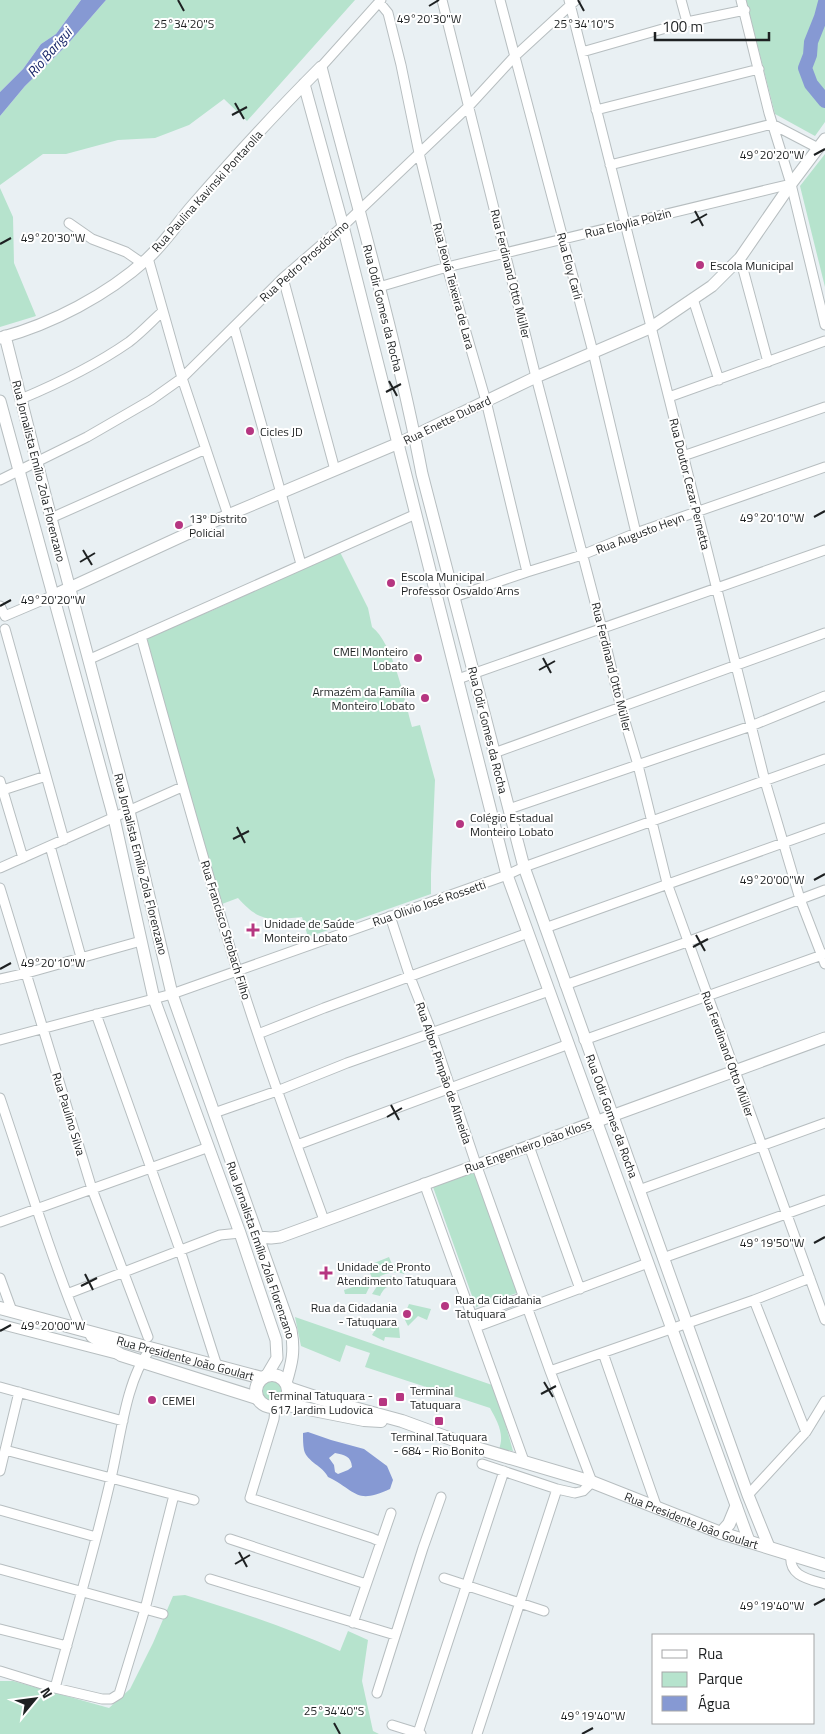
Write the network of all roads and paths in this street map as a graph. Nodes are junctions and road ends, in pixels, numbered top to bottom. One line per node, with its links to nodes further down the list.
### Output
1 (442, 0): 14 (street, Rua Ferdinand Otto Müller)
2 (500, 0): 10 (street, Rua Eloy Carli)
3 (681, 0): 8 (street)
4 (741, 0): 7 (street)
5 (380, 1): 11 (street, Rua Paulina Kavinski Pontarolla); 18 (street, Rua Jeová Teixeira de Lara)
6 (572, 2): 9 (street, Rua Doutor Cezar Pernetta); 10 (street, Rua Pedro Prosdócimo)
7 (745, 10): 8 (street); 12 (street)
8 (687, 22): 9 (street)
9 (582, 52): 15 (street, Rua Doutor Cezar Pernetta)
10 (514, 57): 14 (street, Rua Pedro Prosdócimo); 25 (street, Rua Eloy Carli)
11 (321, 67): 13 (street, Rua Paulina Kavinski Pontarolla); 21 (street, Rua Odir Gomes da Rocha)
12 (759, 69): 15 (street); 16 (street)
13 (304, 84): 24 (street, Rua Odir Gomes da Rocha); 28 (street, Rua Paulina Kavinski Pontarolla)
14 (469, 106): 18 (street, Rua Pedro Prosdócimo); 26 (street, Rua Ferdinand Otto Müller)
15 (596, 110): 19 (street, Rua Doutor Cezar Pernetta)
16 (772, 124): 17 (street); 19 (street); 20 (street)
17 (822, 144): 20 (street, Rua Enette Dubard)
18 (419, 153): 21 (street, Rua Pedro Prosdócimo); 29 (street, Rua Jeová Teixeira de Lara)
19 (610, 165): 23 (street, Rua Doutor Cezar Pernetta)
20 (791, 184): 23 (street, Rua Eloylia Polzin); 27 (street, Rua Enette Dubard); 34 (street)
21 (358, 211): 24 (street, Rua Pedro Prosdócimo); 31 (street, Rua Odir Gomes da Rocha)
22 (69, 223): 28 (street)
23 (624, 224): 25 (street, Rua Eloylia Polzin); 36 (street, Rua Doutor Cezar Pernetta)
24 (343, 226): 30 (street, Rua Pedro Prosdócimo); 50 (street, Rua Odir Gomes da Rocha)
25 (563, 238): 26 (street, Rua Eloylia Polzin); 39 (street, Rua Eloy Carli)
26 (505, 252): 29 (street, Rua Eloylia Polzin); 41 (street, Rua Ferdinand Otto Müller)
27 (740, 258): 32 (street, Rua Enette Dubard); 40 (street)
28 (145, 260): 33 (street); 37 (street, Rua Paulina Kavinski Pontarolla)
29 (447, 267): 31 (street, Rua Eloylia Polzin); 46 (street, Rua Jeová Teixeira de Lara)
30 (283, 278): 35 (street, Rua Pedro Prosdócimo); 56 (street)
31 (379, 287): 49 (street, Rua Odir Gomes da Rocha)
32 (693, 299): 36 (street, Rua Enette Dubard); 43 (street)
33 (163, 310): 42 (street); 45 (street)
34 (825, 324)
35 (234, 327): 42 (street, Rua Pedro Prosdócimo); 58 (street)
36 (650, 328): 39 (street, Rua Enette Dubard); 44 (street, Rua Doutor Cezar Pernetta)
37 (2, 337): 45 (street, Rua Jornalista Emílio Zola Florenzano)
38 (825, 341): 40 (street)
39 (593, 352): 41 (street, Rua Enette Dubard); 63 (street, Rua Eloy Carli)
40 (768, 362): 43 (street)
41 (536, 377): 46 (street, Rua Enette Dubard); 65 (street, Rua Ferdinand Otto Müller)
42 (182, 378): 51 (street); 53 (street, Rua Pedro Prosdócimo)
43 (720, 380): 44 (street)
44 (669, 397): 52 (street, Rua Doutor Cezar Pernetta)
45 (21, 399): 53 (street, Rua Jornalista Emílio Zola Florenzano)
46 (486, 401): 49 (street, Rua Enette Dubard); 67 (street, Rua Jeová Teixeira de Lara)
47 (1, 405): 55 (street, Rua Jornalista Emílio Zola Florenzano)
48 (825, 407): 52 (street)
49 (415, 436): 50 (street, Rua Enette Dubard); 71 (street, Rua Odir Gomes da Rocha)
50 (399, 444): 56 (street, Rua Enette Dubard); 60 (street, Rua Odir Gomes da Rocha)
51 (206, 449): 61 (street); 62 (street)
52 (683, 456): 59 (street, Rua Doutor Cezar Pernetta)
53 (37, 462): 55 (street, Rua Pedro Prosdócimo); 62 (street, Rua Jornalista Emílio Zola Florenzano)
54 (825, 467): 59 (street, Rua Augusto Heyn)
55 (19, 470): 57 (street, Rua Pedro Prosdócimo); 70 (street, Rua Jornalista Emílio Zola Florenzano)
56 (334, 470): 58 (street, Rua Enette Dubard)
57 (0, 480)
58 (281, 492): 61 (street, Rua Enette Dubard); 66 (street)
59 (696, 512): 63 (street, Rua Augusto Heyn); 69 (street, Rua Doutor Cezar Pernetta)
60 (416, 514): 66 (street); 80 (street, Rua Odir Gomes da Rocha)
61 (228, 515): 68 (street, Rua Enette Dubard)
62 (51, 518): 68 (street, Rua Jornalista Emílio Zola Florenzano)
63 (636, 533): 65 (street, Rua Augusto Heyn)
64 (825, 550): 69 (street)
65 (582, 555): 67 (street, Rua Augusto Heyn); 74 (street, Rua Ferdinand Otto Müller)
66 (301, 564): 76 (street)
67 (527, 572): 71 (street, Rua Augusto Heyn)
68 (70, 587): 70 (street, Rua Enette Dubard); 77 (street, Rua Jornalista Emílio Zola Florenzano)
69 (717, 588): 74 (street); 78 (street, Rua Doutor Cezar Pernetta)
70 (52, 596): 72 (street, Rua Enette Dubard); 93 (street, Rua Jornalista Emílio Zola Florenzano)
71 (454, 597): 79 (street, Rua Odir Gomes da Rocha)
72 (0, 606)
73 (5, 628): 87 (street)
74 (602, 629): 79 (street); 82 (street, Rua Ferdinand Otto Müller)
75 (825, 633): 78 (street)
76 (141, 636): 77 (street); 90 (street, Rua Francisco Strobach Filho)
77 (90, 659): 92 (street, Rua Jornalista Emílio Zola Florenzano)
78 (735, 664): 82 (street); 83 (street, Rua Doutor Cezar Pernetta)
79 (474, 674): 80 (street); 84 (street, Rua Odir Gomes da Rocha)
80 (458, 679): 102 (street, Rua Odir Gomes da Rocha)
81 (825, 696): 83 (street)
82 (621, 708): 84 (street); 86 (street, Rua Ferdinand Otto Müller)
83 (751, 726): 86 (street); 88 (street, Rua Doutor Cezar Pernetta)
84 (494, 753): 91 (street, Rua Odir Gomes da Rocha)
85 (825, 759): 88 (street, Rua Olivio José Rossetti)
86 (638, 765): 91 (street); 94 (street, Rua Ferdinand Otto Müller)
87 (46, 776): 89 (street); 96 (street)
88 (765, 781): 94 (street, Rua Olivio José Rossetti); 97 (street, Rua Doutor Cezar Pernetta)
89 (1, 786): 99 (street)
90 (182, 787): 92 (street); 115 (street, Rua Francisco Strobach Filho)
91 (509, 809): 100 (street, Rua Odir Gomes da Rocha)
92 (128, 811): 93 (street); 121 (street, Rua Jornalista Emílio Zola Florenzano)
93 (114, 818): 96 (street); 110 (street, Rua Jornalista Emílio Zola Florenzano)
94 (651, 821): 100 (street, Rua Olivio José Rossetti); 103 (street, Rua Ferdinand Otto Müller)
95 (825, 828): 97 (street)
96 (64, 840): 98 (street)
97 (784, 843): 103 (street); 106 (street, Rua Doutor Cezar Pernetta)
98 (50, 846): 99 (street); 113 (street)
99 (22, 858): 101 (street)
100 (524, 867): 102 (street, Rua Olivio José Rossetti); 108 (street, Rua Odir Gomes da Rocha)
101 (0, 868)
102 (507, 875): 107 (street, Rua Olivio José Rossetti); 109 (street, Rua Odir Gomes da Rocha)
103 (668, 885): 108 (street); 111 (street, Rua Ferdinand Otto Müller)
104 (0, 888): 116 (street, Rua Paulino Silva)
105 (825, 890): 106 (street)
106 (800, 899): 111 (street); 112 (street, Rua Doutor Cezar Pernetta)
107 (390, 916): 115 (street, Rua Olivio José Rossetti); 117 (street, Rua Albor Pimpão de Almeida)
108 (545, 928): 119 (street, Rua Odir Gomes da Rocha)
109 (528, 933): 117 (street); 120 (street, Rua Odir Gomes da Rocha)
110 (141, 941): 113 (street); 123 (street, Rua Jornalista Emílio Zola Florenzano)
111 (687, 942): 119 (street); 122 (street, Rua Ferdinand Otto Müller)
112 (823, 954): 114 (street, Rua Doutor Cezar Pernetta); 122 (street)
113 (81, 957): 116 (street)
114 (825, 964)
115 (238, 971): 121 (street, Rua Olivio José Rossetti); 127 (street, Rua Francisco Strobach Filho)
116 (27, 973): 118 (street); 125 (street, Rua Paulino Silva)
117 (410, 977): 126 (street, Rua Albor Pimpão de Almeida); 127 (street)
118 (0, 978)
119 (565, 985): 130 (street, Rua Odir Gomes da Rocha)
120 (549, 991): 126 (street); 131 (street, Rua Odir Gomes da Rocha)
121 (172, 994): 123 (street, Rua Olivio José Rossetti); 136 (street, Rua Jornalista Emílio Zola Florenzano)
122 (707, 995): 130 (street); 132 (street, Rua Ferdinand Otto Müller)
123 (154, 999): 124 (street, Rua Olivio José Rossetti); 141 (street, Rua Jornalista Emílio Zola Florenzano)
124 (96, 1014): 125 (street, Rua Olivio José Rossetti); 145 (street)
125 (42, 1028): 129 (street, Rua Olivio José Rossetti); 148 (street, Rua Paulino Silva)
126 (432, 1033): 133 (street, Rua Albor Pimpão de Almeida); 134 (street)
127 (258, 1034): 134 (street, Rua Francisco Strobach Filho)
128 (825, 1038): 132 (street, Rua Engenheiro João Kloss)
129 (0, 1040)
130 (584, 1040): 137 (street, Rua Odir Gomes da Rocha)
131 (569, 1044): 133 (street); 138 (street, Rua Odir Gomes da Rocha)
132 (736, 1070): 137 (street, Rua Engenheiro João Kloss); 143 (street, Rua Ferdinand Otto Müller)
133 (450, 1087): 140 (street); 144 (street, Rua Albor Pimpão de Almeida)
134 (277, 1091): 136 (street); 140 (street, Rua Francisco Strobach Filho)
135 (0, 1098): 152 (street)
136 (214, 1114): 147 (street, Rua Jornalista Emílio Zola Florenzano)
137 (612, 1116): 138 (street, Rua Engenheiro João Kloss); 149 (street, Rua Odir Gomes da Rocha)
138 (597, 1121): 142 (street, Rua Engenheiro João Kloss); 160 (street, Rua Odir Gomes da Rocha)
139 (825, 1123): 143 (street)
140 (297, 1145): 154 (street, Rua Francisco Strobach Filho)
141 (209, 1146): 145 (street); 150 (street, Rua Jornalista Emílio Zola Florenzano)
142 (529, 1146): 144 (street, Rua Engenheiro João Kloss); 164 (street)
143 (762, 1147): 149 (street); 153 (street, Rua Ferdinand Otto Müller)
144 (476, 1164): 146 (street, Rua Engenheiro João Kloss); 166 (street, Rua Albor Pimpão de Almeida)
145 (150, 1168): 148 (street); 158 (street)
146 (424, 1183): 154 (street, Rua Engenheiro João Kloss); 170 (street)
147 (240, 1186): 150 (street); 157 (street, Rua Jornalista Emílio Zola Florenzano)
148 (92, 1189): 152 (street); 161 (street, Rua Paulino Silva)
149 (638, 1190): 159 (street, Rua Odir Gomes da Rocha)
150 (225, 1192): 156 (street, Rua Jornalista Emílio Zola Florenzano)
151 (825, 1200): 153 (street)
152 (36, 1209): 155 (street); 165 (street)
153 (787, 1214): 159 (street); 163 (street, Rua Ferdinand Otto Müller)
154 (324, 1220): 157 (street, Rua Engenheiro João Kloss)
155 (0, 1222)
156 (240, 1233): 158 (street); 184 (street, Rua Jornalista Emílio Zola Florenzano)
157 (258, 1237): 185 (street, Rua Jornalista Emílio Zola Florenzano)
158 (180, 1250): 161 (street); 182 (street)
159 (663, 1258): 173 (street, Rua Odir Gomes da Rocha)
160 (648, 1263): 164 (street); 175 (street, Rua Odir Gomes da Rocha)
161 (123, 1272): 165 (street); 177 (street, Rua Paulino Silva)
162 (0, 1278): 169 (street)
163 (810, 1278): 167 (street); 171 (street, Rua Ferdinand Otto Müller)
164 (580, 1289): 168 (street)
165 (67, 1294): 176 (street)
166 (524, 1297): 168 (street, Rua Albor Pimpão de Almeida); 170 (street)
167 (754, 1300): 173 (street); 193 (street)
168 (528, 1309): 174 (street); 183 (street, Rua Albor Pimpão de Almeida)
169 (6, 1310): 176 (main road, Rua Presidente João Goulart)
170 (472, 1316): 174 (street)
171 (825, 1320)
172 (0, 1324): 180 (street, Rua Presidente João Goulart)
173 (686, 1324): 175 (street); 203 (street, Rua Odir Gomes da Rocha)
174 (476, 1327): 195 (street)
175 (672, 1329): 179 (street); 206 (street, Rua Odir Gomes da Rocha)
176 (82, 1330): 178 (main road, Rua Presidente João Goulart); 180 (main road, Rua Presidente João Goulart)
177 (148, 1337)
178 (158, 1349): 181 (street); 182 (main road, Rua Presidente João Goulart)
179 (603, 1353): 183 (street); 207 (street)
180 (121, 1355): 181 (main road, Rua Presidente João Goulart)
181 (142, 1362): 188 (main road, Rua Presidente João Goulart); 191 (street)
182 (217, 1366): 184 (main road, Rua Presidente João Goulart)
183 (550, 1371): 200 (street, Rua Albor Pimpão de Almeida)
184 (265, 1376): 185 (main road, Rua Presidente João Goulart); 188 (main road, Rua Presidente João Goulart)
185 (287, 1385): 190 (main road); 192 (main road, Rua Presidente João Goulart)
186 (0, 1387): 187 (street)
187 (19, 1392): 191 (street); 194 (street)
188 (257, 1398): 190 (main road, Rua Presidente João Goulart)
189 (825, 1401): 193 (street)
190 (279, 1406): 192 (main road, Rua Presidente João Goulart); 214 (street)
191 (123, 1421): 199 (street)
192 (402, 1421): 195 (main road, Rua Presidente João Goulart)
193 (806, 1432): 203 (street)
194 (5, 1450): 197 (street); 199 (street)
195 (524, 1461): 200 (main road, Rua Presidente João Goulart)
196 (482, 1464): 198 (street)
197 (0, 1471)
198 (504, 1471): 201 (street); 223 (street)
199 (111, 1478): 202 (street); 211 (street)
200 (592, 1482): 201 (street); 207 (main road, Rua Presidente João Goulart)
201 (557, 1489): 225 (street)
202 (174, 1495): 205 (street); 226 (street)
203 (748, 1495): 215 (street, Rua Odir Gomes da Rocha)
204 (441, 1496): 231 (street)
205 (194, 1500)
206 (736, 1507): 210 (main road); 213 (street, Rua Odir Gomes da Rocha)
207 (657, 1508): 210 (main road, Rua Presidente João Goulart)
208 (0, 1510): 211 (street)
209 (391, 1513): 214 (street)
210 (721, 1533): 213 (main road, Rua Presidente João Goulart)
211 (96, 1537): 224 (street)
212 (230, 1540): 221 (street)
213 (749, 1541): 215 (main road, Rua Presidente João Goulart)
214 (380, 1542): 221 (street)
215 (769, 1547): 216 (main road, Rua Presidente João Goulart)
216 (791, 1554): 217 (main road, Rua Presidente João Goulart); 222 (street)
217 (825, 1565)
218 (0, 1569): 224 (street)
219 (444, 1578): 223 (street)
220 (210, 1579): 229 (street)
221 (366, 1584): 229 (street)
222 (825, 1584)
223 (466, 1585): 225 (street); 237 (street)
224 (81, 1592): 226 (street); 232 (street)
225 (520, 1603): 227 (street); 238 (street)
226 (145, 1609): 228 (street); 234 (street)
227 (544, 1611)
228 (163, 1614)
229 (353, 1623): 231 (street)
230 (0, 1629): 232 (street)
231 (395, 1635): 235 (street)
232 (67, 1646): 234 (street)
233 (0, 1672): 234 (street)
234 (55, 1688)
235 (377, 1693)
236 (392, 1724): 237 (street)
237 (419, 1734)
238 (477, 1734)

